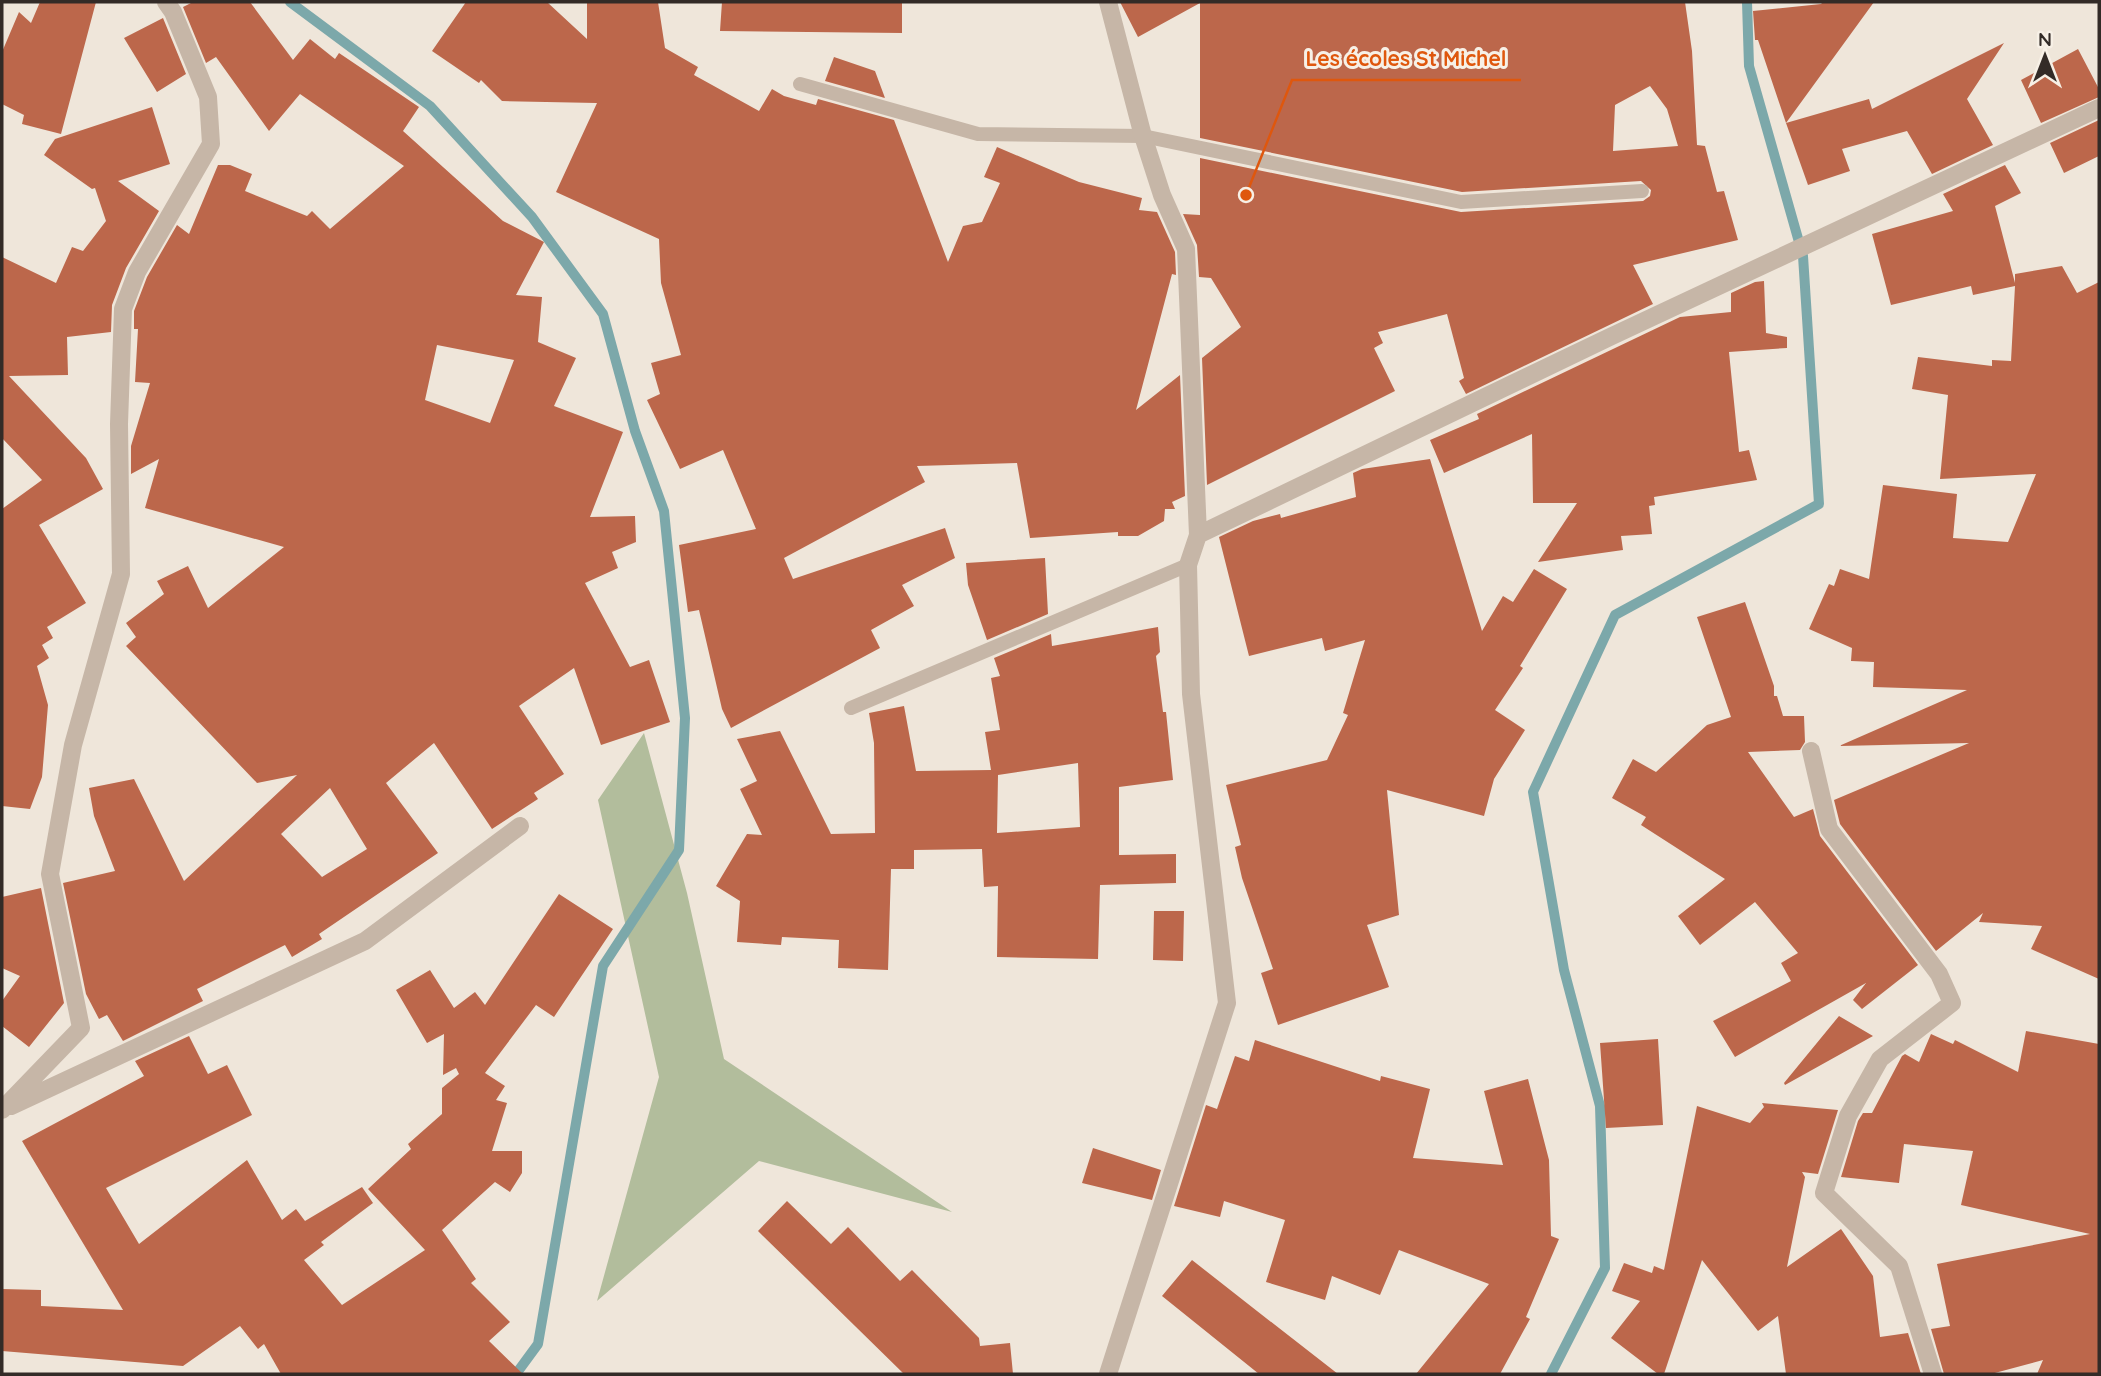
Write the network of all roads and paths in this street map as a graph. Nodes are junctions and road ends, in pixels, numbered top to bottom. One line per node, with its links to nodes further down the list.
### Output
1 (166, 2): 12 (street)
2 (1108, 2): 5 (street)
3 (800, 84): 5 (lane)
4 (2099, 108): 7 (street)
5 (1143, 136): 6 (lane); 7 (street)
6 (1642, 191)
7 (1198, 535): 8 (street)
8 (1188, 565): 9 (lane); 13 (street)
9 (851, 708)
10 (1811, 751): 14 (street)
11 (520, 826): 12 (street)
12 (2, 1110)
13 (1108, 1374)
14 (1933, 1374)

